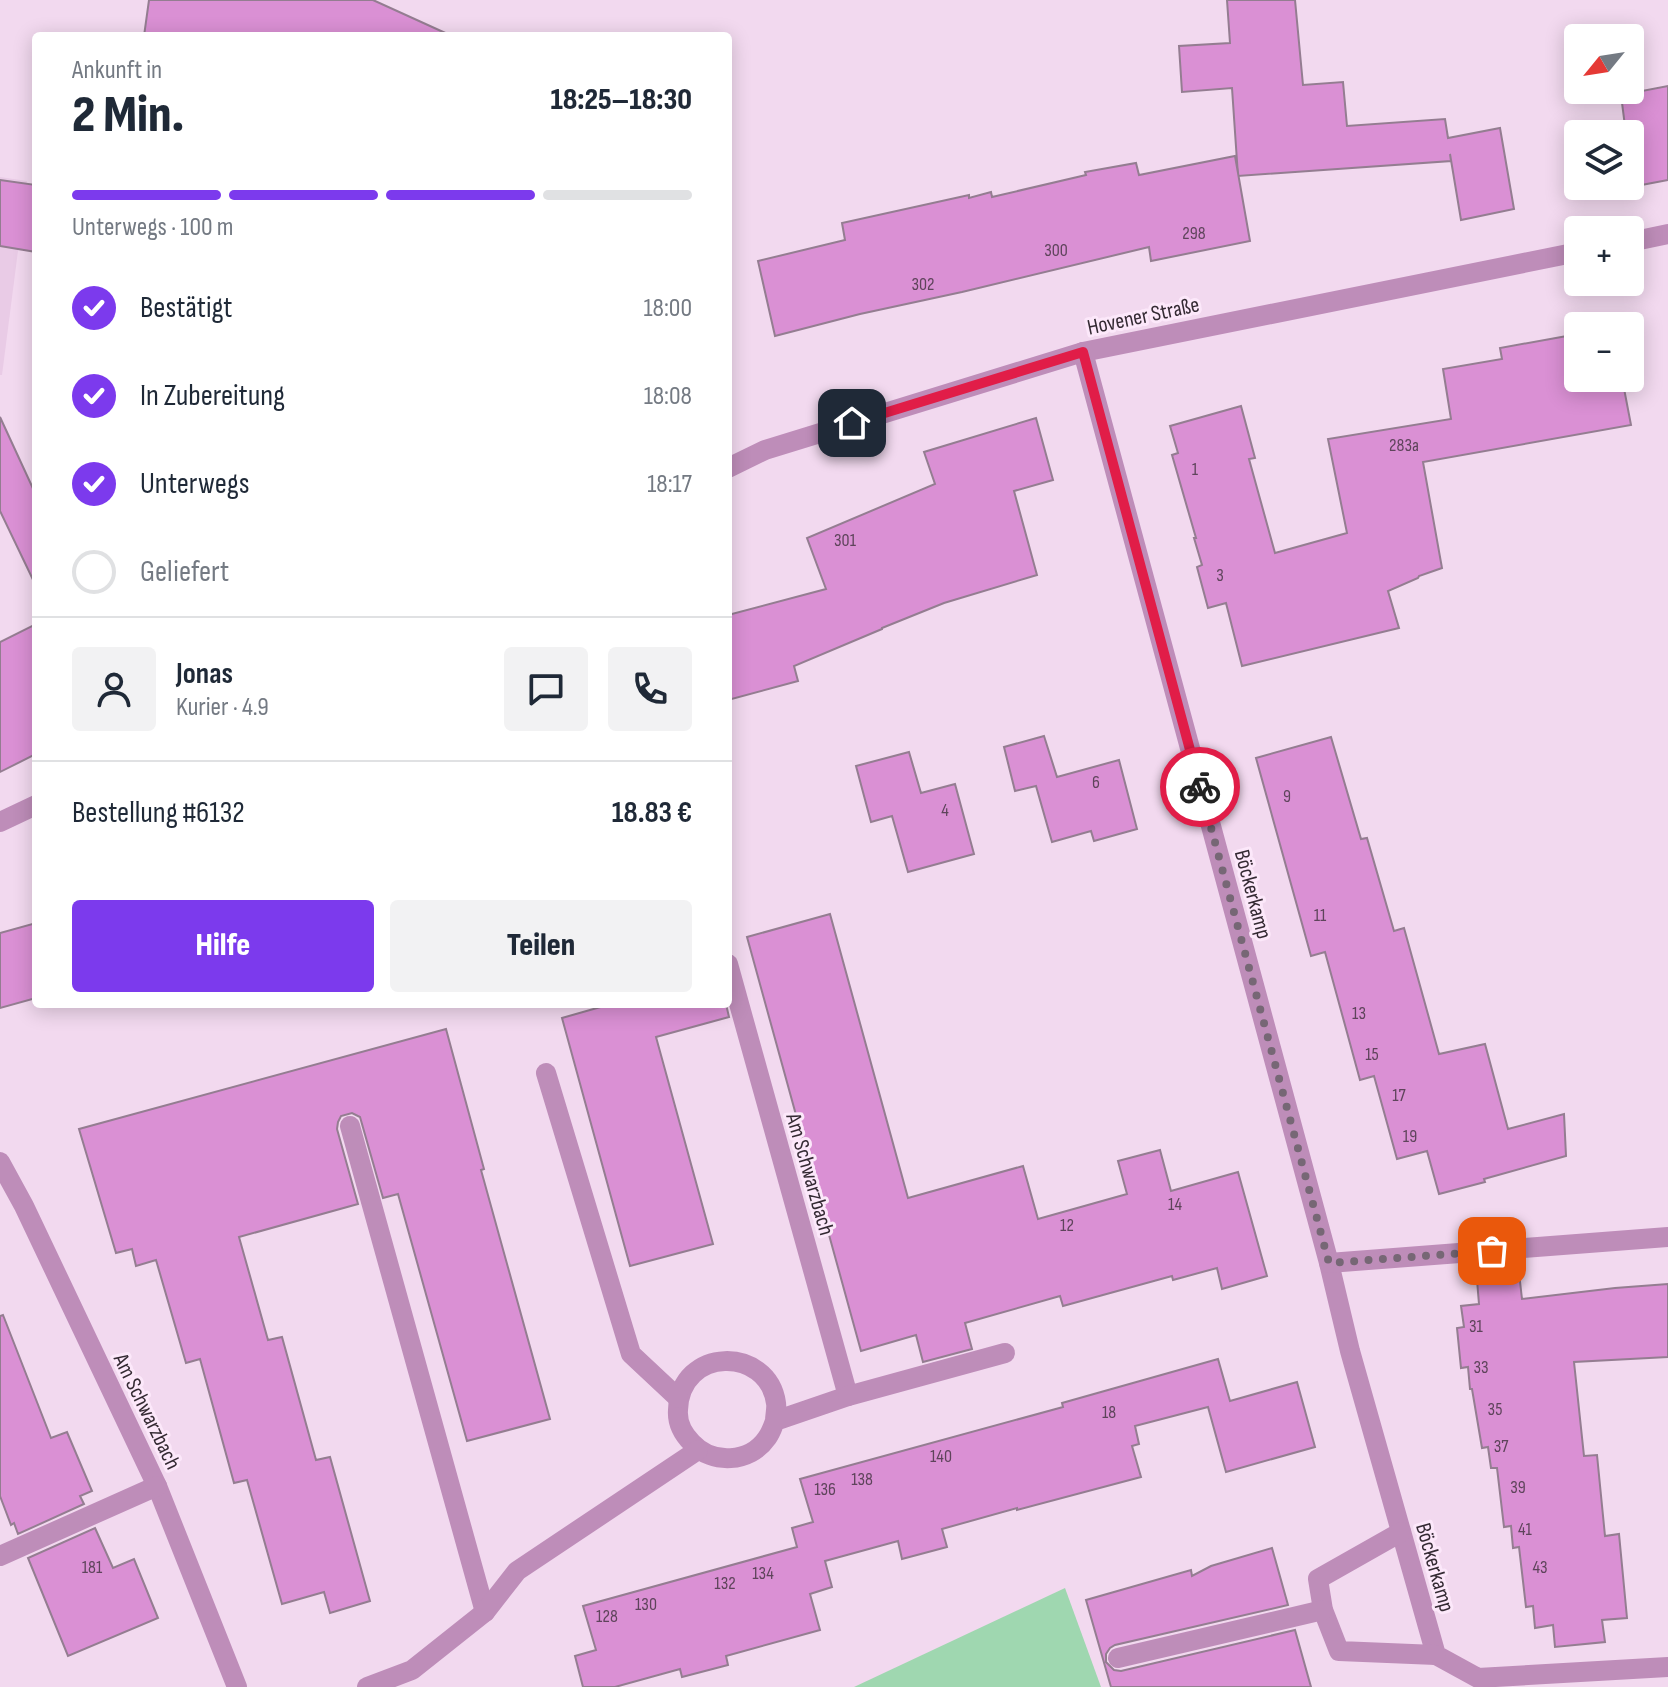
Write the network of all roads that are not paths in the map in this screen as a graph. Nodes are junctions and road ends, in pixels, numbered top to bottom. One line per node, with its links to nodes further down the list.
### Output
1 (1668, 234): 2 (street)
2 (1644, 239)
3 (1564, 255): 4 (street, Hovener Straße)
4 (1083, 352): 5 (street, Hovener Straße); 13 (street, Böckerkamp)
5 (732, 466)
6 (32, 807): 7 (street)
7 (0, 822)
8 (732, 978): 15 (street, Am Schwarzbach)
9 (546, 1073): 16 (street)
10 (350, 1126): 23 (street)
11 (0, 1162): 19 (street, Am Schwarzbach)
12 (1668, 1237): 13 (street)
13 (1329, 1263): 20 (street, Böckerkamp)
14 (1005, 1353): 15 (street)
15 (848, 1396): 17 (street)
16 (678, 1398): 17 (street); 18 (street)
17 (775, 1421): 18 (street)
18 (698, 1450): 23 (street)
19 (157, 1486): 21 (street); 27 (street, Am Schwarzbach)
20 (1401, 1532): 22 (street); 24 (street, Böckerkamp)
21 (0, 1556)
22 (1323, 1610): 24 (street); 25 (street)
23 (485, 1612): 28 (street)
24 (1436, 1655): 26 (street)
25 (1118, 1658)
26 (1668, 1667)
27 (237, 1687)
28 (367, 1687)

